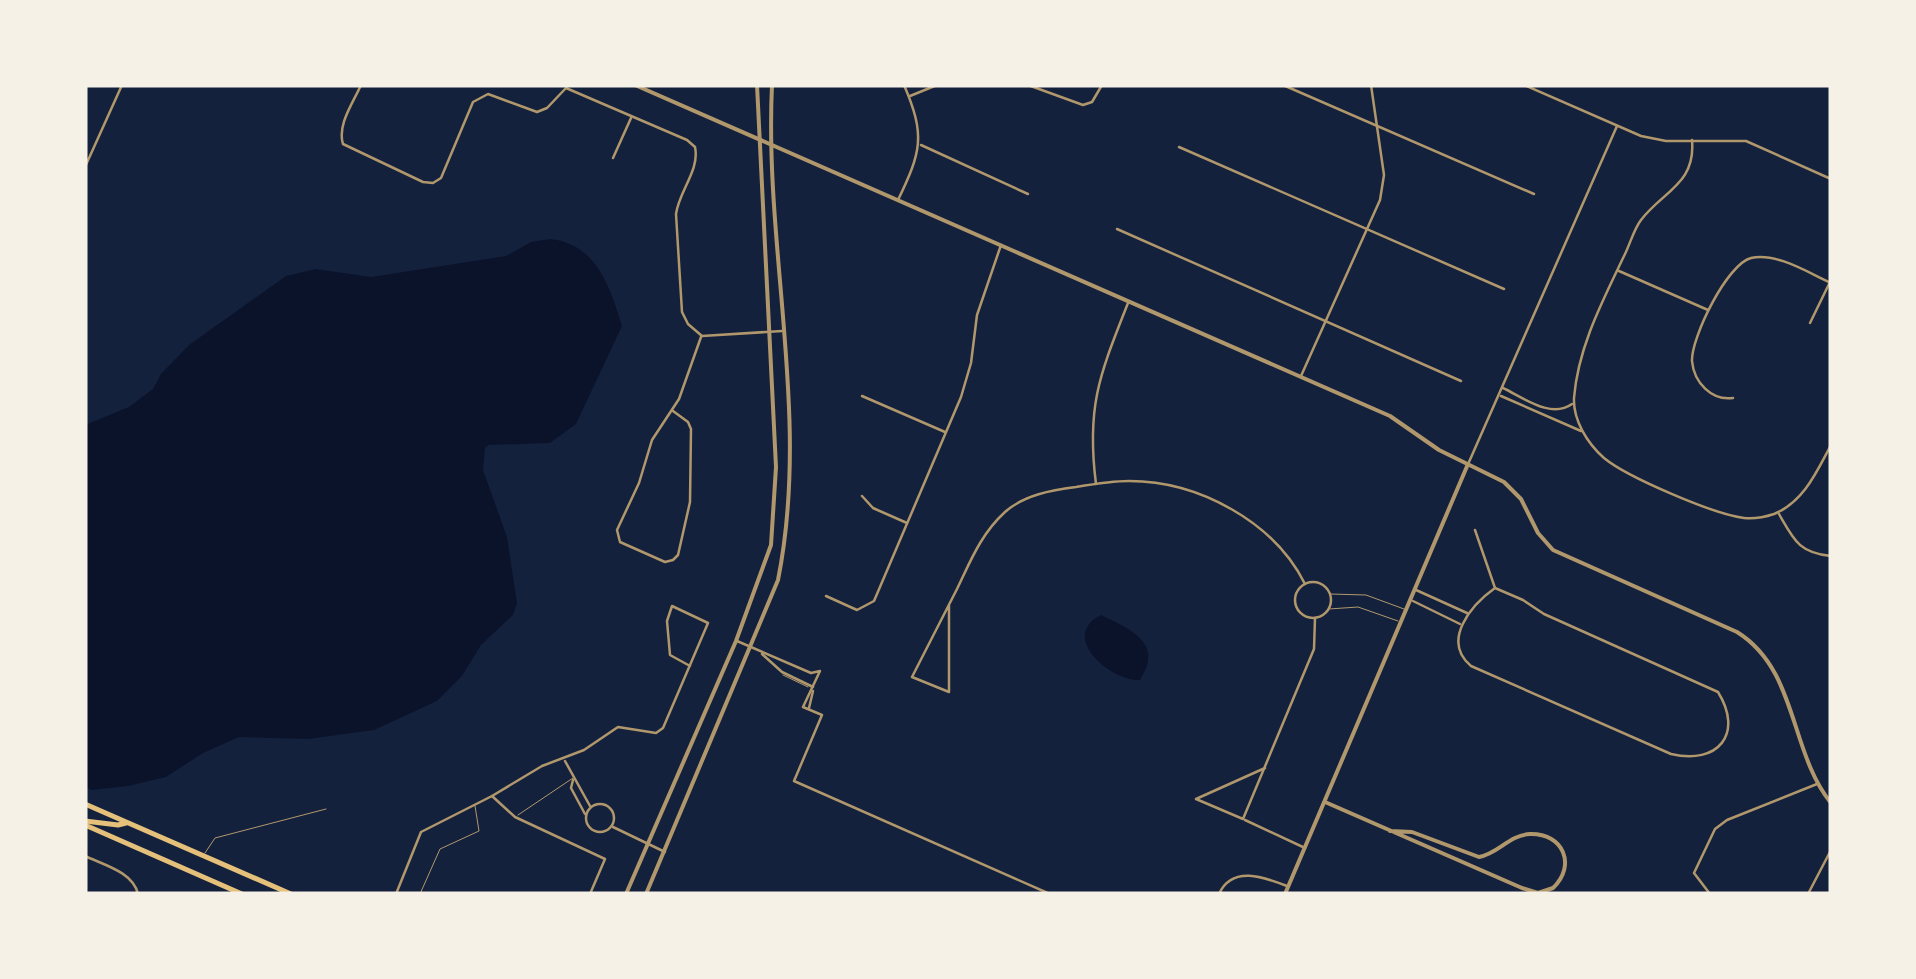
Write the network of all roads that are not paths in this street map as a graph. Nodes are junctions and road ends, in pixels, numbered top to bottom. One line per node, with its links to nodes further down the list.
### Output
1 (122, 85): 23 (street)
2 (361, 85): 14 (street)
3 (635, 85): 17 (street)
4 (757, 85): 17 (street)
5 (772, 85): 19 (street)
6 (904, 85): 13 (street)
7 (937, 85): 13 (street)
8 (1028, 85): 9 (street)
9 (1102, 85)
10 (1283, 85): 16 (street)
11 (1371, 85): 16 (street)
12 (1524, 85): 15 (street)
13 (909, 96): 20 (street)
14 (632, 116): 22 (street); 40 (street)
15 (1616, 126): 18 (street); 43 (street)
16 (1378, 128): 26 (street); 29 (street)
17 (758, 139): 19 (street); 39 (street)
18 (1692, 140): 24 (street); 31 (street)
19 (772, 145): 27 (street); 38 (street)
20 (921, 145): 25 (street); 27 (street)
21 (1179, 146): 29 (street)
22 (613, 158)
23 (85, 167)
24 (1831, 179)
25 (1028, 194)
26 (1534, 194)
27 (898, 200): 30 (street)
28 (1117, 228): 36 (street)
29 (1366, 229): 33 (street); 36 (street)
30 (1001, 246): 34 (street); 49 (street)
31 (1618, 270): 35 (street); 47 (street)
32 (1830, 283): 35 (street); 37 (street)
33 (1504, 289)
34 (1128, 302): 41 (street); 53 (street)
35 (1710, 311): 46 (street)
36 (1326, 321): 41 (street); 42 (street)
37 (1810, 323)
38 (784, 330): 39 (street); 73 (street)
39 (770, 332): 40 (street); 72 (street)
40 (702, 336): 48 (street)
41 (1300, 377): 52 (street)
42 (1461, 382)
43 (1502, 387): 44 (street); 47 (street)
44 (1498, 395): 50 (street); 52 (street)
45 (862, 396): 49 (street)
46 (1733, 398)
47 (1574, 403): 50 (street)
48 (673, 411): 48 (street)
49 (947, 432): 56 (street)
50 (1582, 432): 55 (street)
51 (1831, 445): 55 (street)
52 (1468, 464): 61 (street); 80 (street)
53 (1096, 484): 59 (street); 65 (street)
54 (862, 496): 56 (street)
55 (1778, 513): 58 (street)
56 (908, 523): 63 (street)
57 (1475, 530): 60 (street)
58 (1831, 556)
59 (1305, 584): 62 (street); 69 (street)
60 (1496, 588): 68 (street); 71 (street)
61 (1416, 590): 64 (street); 68 (street)
62 (1330, 594): 66 (street); 67 (lane)
63 (826, 596)
64 (1412, 600): 67 (street); 71 (street)
65 (949, 605): 65 (street)
66 (1329, 609): 69 (street); 70 (lane)
67 (1407, 610): 70 (street)
68 (1468, 614): 71 (street)
69 (1315, 618): 78 (street)
70 (1402, 622): 82 (street)
71 (1462, 625)
72 (736, 641): 73 (street); 95 (street)
73 (750, 648): 74 (street); 98 (street)
74 (761, 653): 76 (street); 76 (street)
75 (690, 666): 75 (street); 77 (street)
76 (814, 687): 110 (street)
77 (565, 760): 79 (street); 81 (street)
78 (1265, 768): 90 (street); 90 (street)
79 (573, 778): 86 (street); 88 (street); 89 (lane)
80 (1818, 784): 83 (street); 113 (street)
81 (492, 796): 85 (street); 89 (street)
82 (1324, 802): 94 (street); 96 (street)
83 (1831, 803)
84 (85, 804): 91 (highway)
85 (475, 804): 105 (street); 106 (lane)
86 (591, 807): 88 (street); 93 (street)
87 (326, 809): 100 (lane)
88 (586, 816): 93 (street)
89 (515, 817): 107 (street)
90 (1243, 820): 96 (street)
91 (127, 822): 92 (highway); 100 (highway)
92 (85, 823): 103 (highway)
93 (612, 826): 95 (street)
94 (1390, 831): 94 (street)
95 (648, 844): 98 (street); 108 (street)
96 (1305, 848): 101 (street)
97 (1831, 850): 114 (street)
98 (665, 852): 109 (street)
99 (85, 856): 102 (street)
100 (204, 856): 104 (highway)
101 (1288, 887): 111 (street); 112 (street)
102 (138, 894)
103 (242, 894)
104 (291, 894)
105 (396, 894)
106 (420, 894)
107 (590, 894)
108 (626, 894)
109 (646, 894)
110 (1050, 894)
111 (1219, 894)
112 (1284, 894)
113 (1710, 894)
114 (1808, 894)

